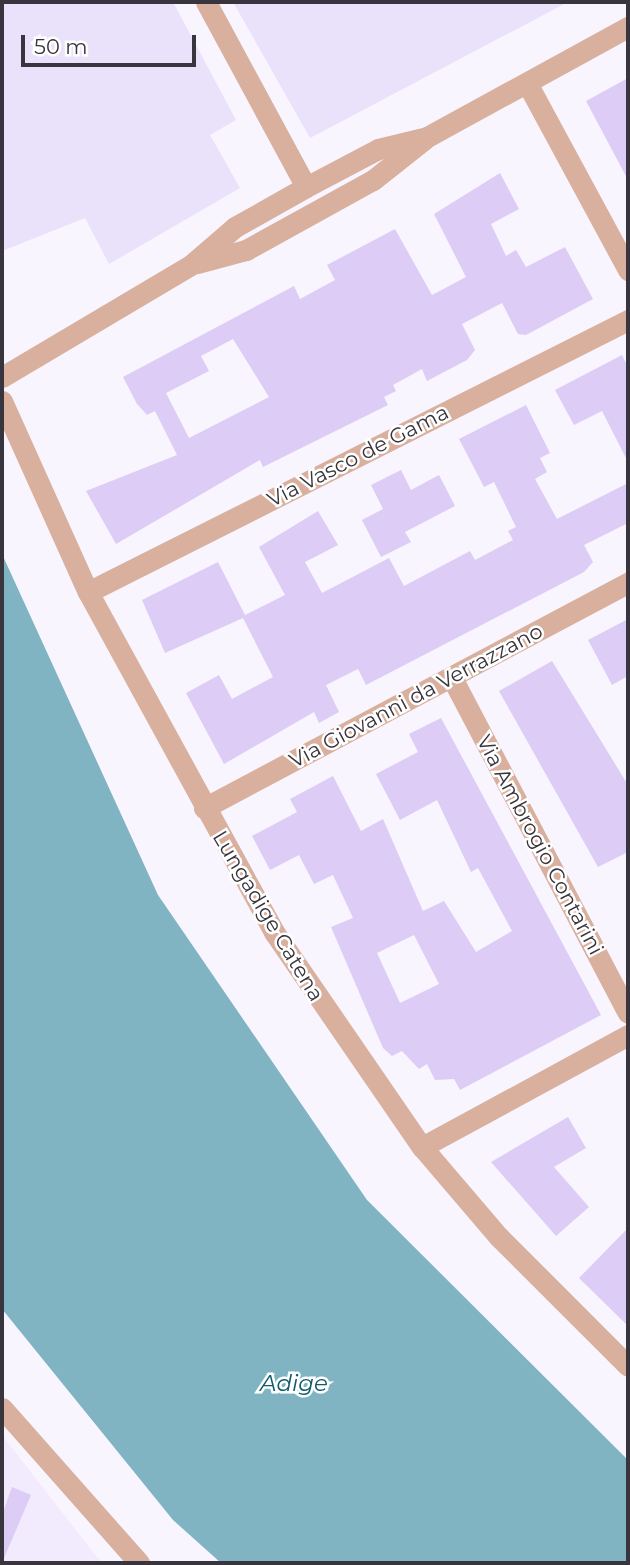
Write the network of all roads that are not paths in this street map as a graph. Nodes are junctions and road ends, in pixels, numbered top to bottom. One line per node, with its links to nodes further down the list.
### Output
1 (206, 2): 5 (street)
2 (628, 27): 3 (street)
3 (527, 83): 4 (street); 7 (street)
4 (427, 137): 5 (street); 6 (street)
5 (306, 187): 6 (street)
6 (192, 264): 9 (street)
7 (628, 270)
8 (628, 320): 12 (street, Via Vasco de Gama)
9 (2, 377)
10 (2, 401): 12 (street, Lungadige Catena)
11 (628, 583): 13 (street, Via Giovanni da Verrazzano)
12 (88, 592): 14 (street, Lungadige Catena)
13 (452, 678): 14 (street, Via Giovanni da Verrazzano); 15 (street, Via Ambrogio Contarini)
14 (204, 808): 17 (street, Lungadige Catena)
15 (628, 1013)
16 (628, 1035): 17 (street)
17 (422, 1147): 18 (street, Lungadige Catena)
18 (628, 1366)
19 (2, 1408): 20 (street)
20 (139, 1563)

